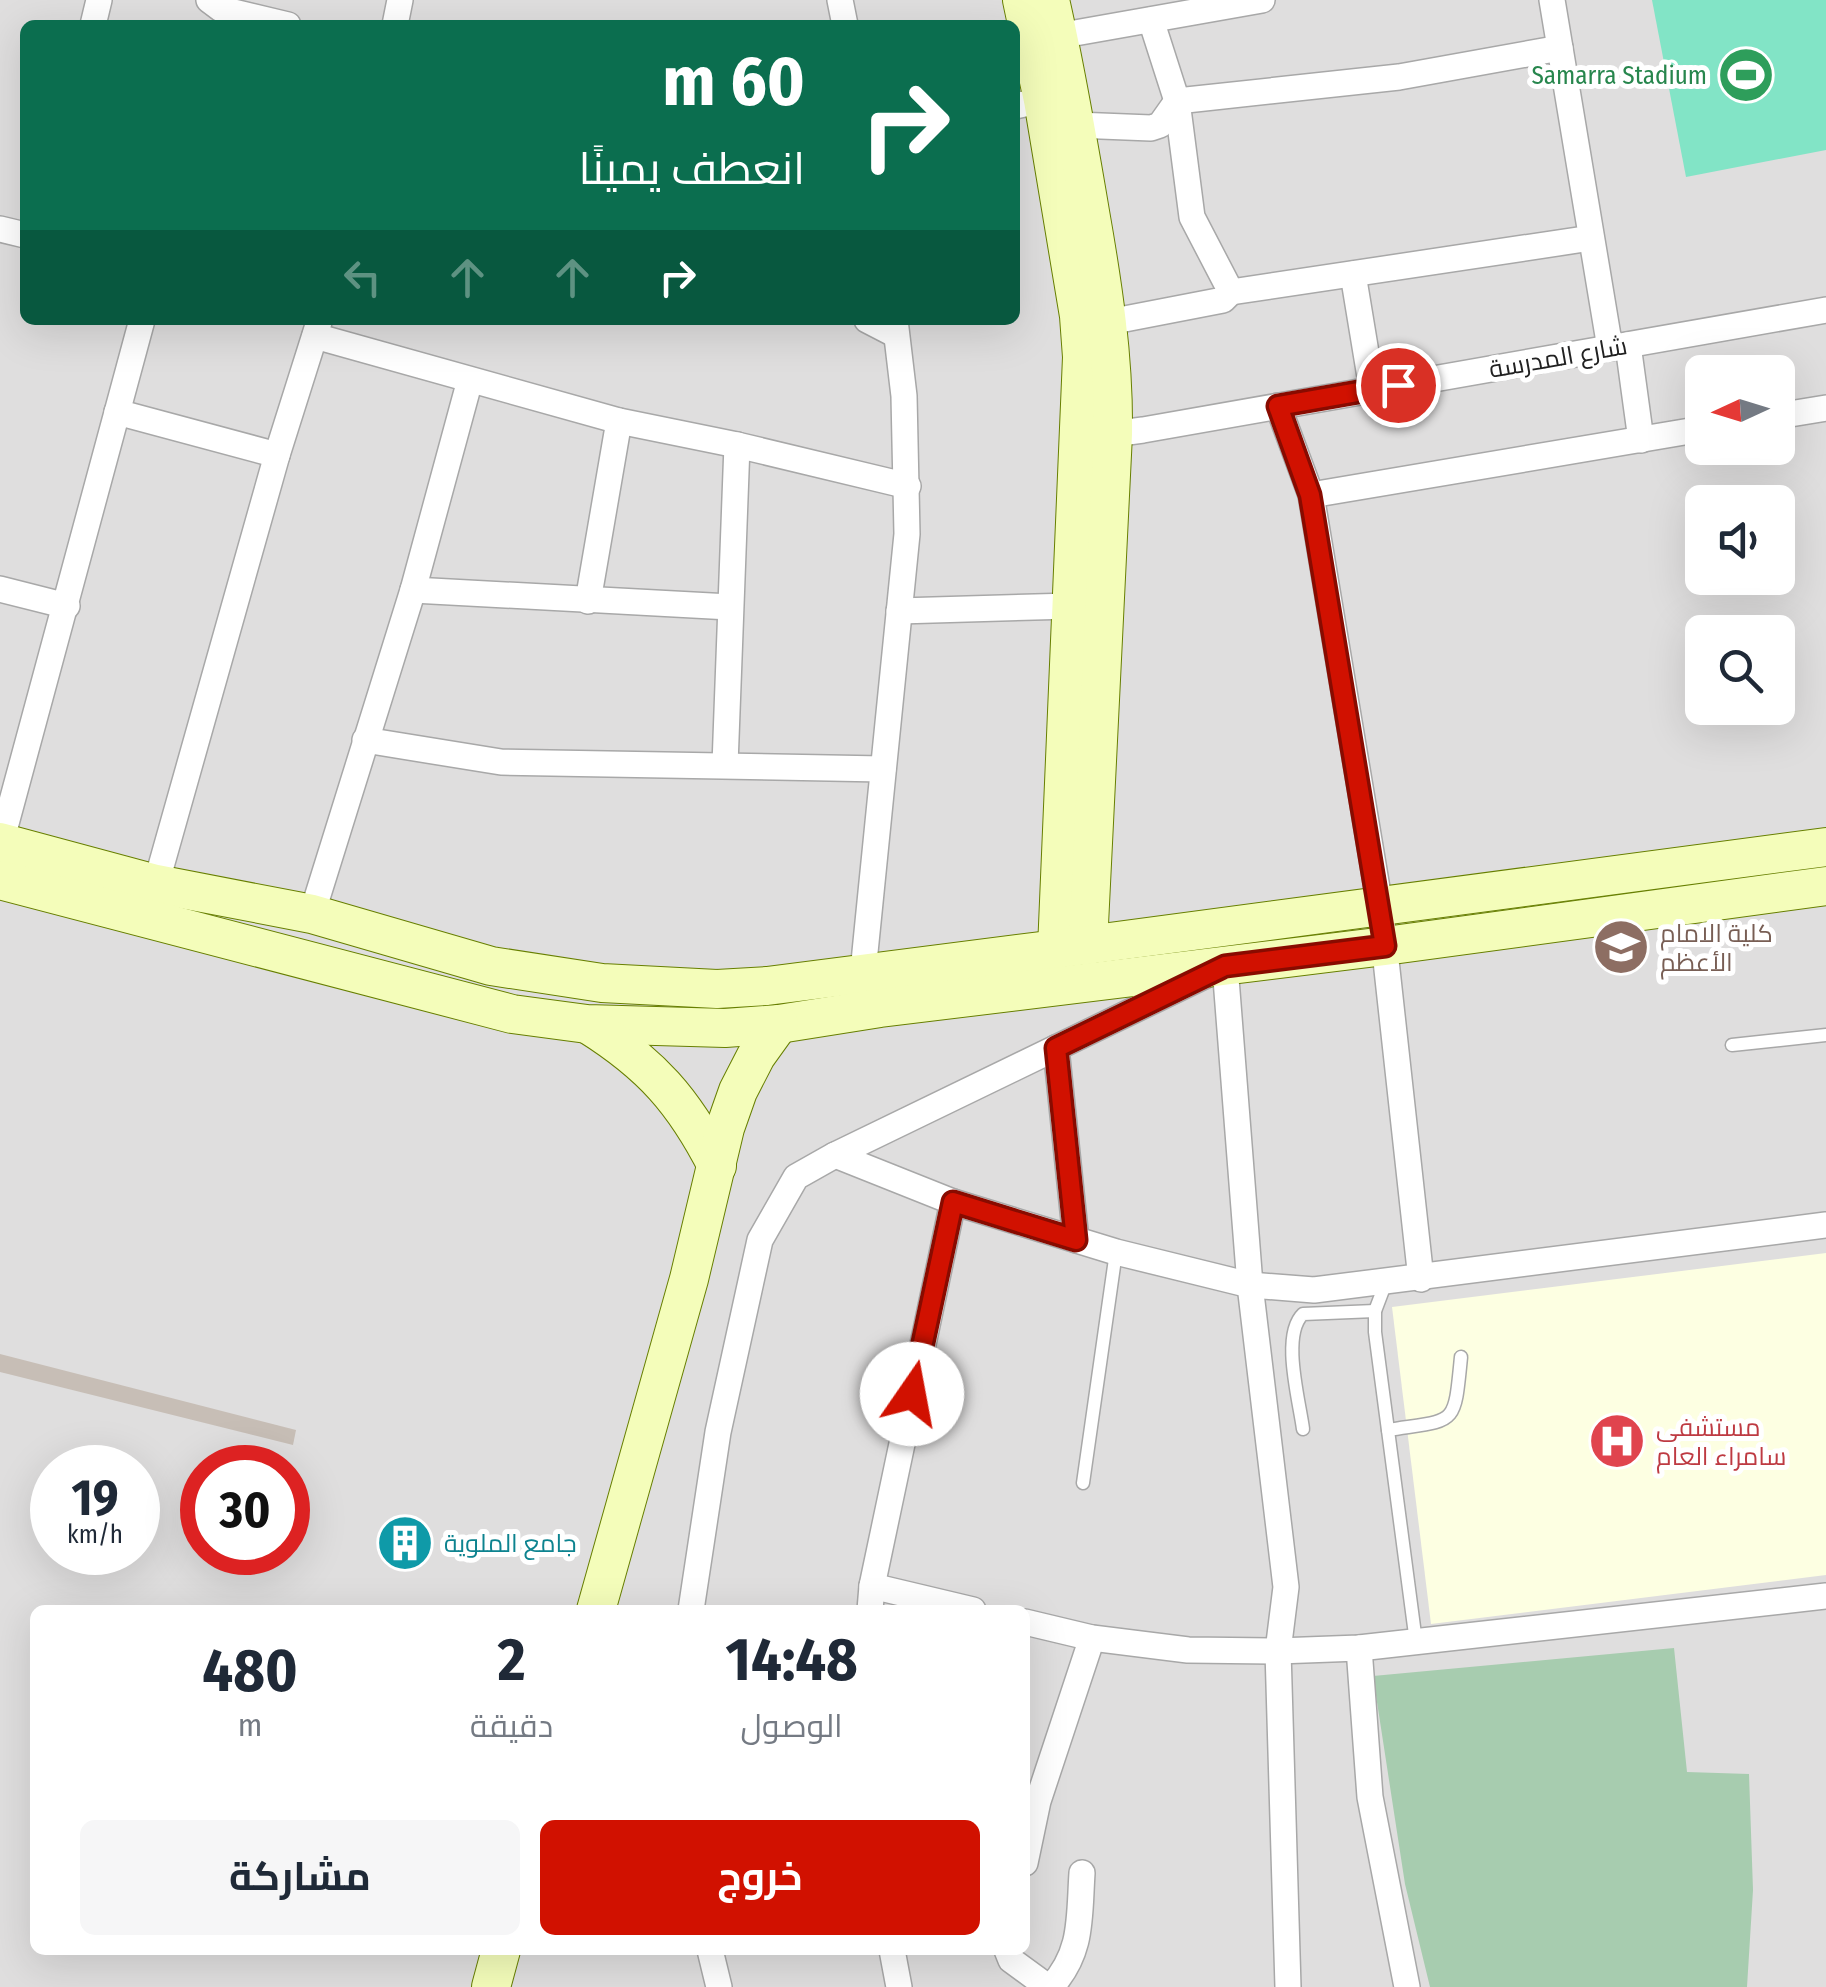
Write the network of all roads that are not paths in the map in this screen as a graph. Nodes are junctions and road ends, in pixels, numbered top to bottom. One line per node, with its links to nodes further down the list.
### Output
1 (1022, 0): 10 (main road)
2 (1262, 0): 7 (street)
3 (1552, 0): 8 (street)
4 (215, 11): 6 (street)
5 (1054, 18): 7 (street); 11 (main road)
6 (262, 20)
7 (1152, 20): 9 (street)
8 (1560, 48): 9 (street); 12 (street)
9 (1177, 101): 11 (street); 14 (street)
10 (1029, 103): 23 (main road)
11 (1076, 125): 16 (main road)
12 (1591, 238): 13 (street); 20 (street)
13 (1353, 274): 14 (street); 22 (street)
14 (1230, 292): 16 (street)
15 (1826, 310): 20 (street, شارع المدرسة)
16 (1108, 322): 30 (main road)
17 (141, 325): 26 (street)
18 (896, 327): 34 (street)
19 (317, 328): 21 (street); 33 (street)
20 (1619, 346): 22 (street, شارع المدرسة); 31 (street)
21 (470, 380): 28 (street); 37 (street)
22 (1372, 390): 24 (street, شارع المدرسة)
23 (1083, 406): 30 (street); 40 (main road)
24 (1278, 406): 30 (street, شارع المدرسة); 35 (street)
25 (1826, 408): 27 (street)
26 (117, 412): 33 (street); 39 (street)
27 (1795, 413)
28 (619, 421): 32 (street); 38 (street)
29 (1685, 433): 31 (street)
30 (1113, 434): 55 (main road)
31 (1640, 440): 35 (street)
32 (737, 444): 34 (street); 41 (street)
33 (277, 455): 49 (street)
34 (908, 486): 42 (street)
35 (1310, 495): 51 (street)
36 (0, 589): 39 (street)
37 (413, 590): 38 (street); 43 (street)
38 (588, 601): 41 (street)
39 (68, 606): 46 (street)
40 (1072, 606): 42 (street); 55 (main road)
41 (730, 607): 44 (street)
42 (899, 612): 45 (street)
43 (365, 740): 44 (street); 52 (street)
44 (725, 765): 45 (street)
45 (883, 768): 57 (street)
46 (1, 842): 49 (main road)
47 (1826, 847): 51 (main road)
48 (0, 880): 58 (main road)
49 (156, 884): 52 (main road)
50 (1826, 886): 54 (main road)
51 (1380, 906): 54 (street); 55 (main road)
52 (312, 914): 53 (main road)
53 (370, 931): 57 (main road); 58 (main road)
54 (1385, 946): 56 (main road); 70 (street)
55 (1072, 948): 57 (main road)
56 (1225, 966): 60 (main road); 63 (street); 72 (street)
57 (863, 972)
58 (358, 973): 59 (main road)
59 (587, 1024): 60 (main road); 65 (main road)
60 (779, 1024): 65 (main road)
61 (1826, 1035): 62 (lane)
62 (1732, 1045)
63 (1056, 1048): 64 (street); 68 (street)
64 (835, 1155): 66 (street); 81 (street)
65 (717, 1166): 80 (main road)
66 (953, 1202): 68 (street); 79 (street)
67 (1826, 1225): 70 (street)
68 (1076, 1240): 69 (street)
69 (1116, 1252): 72 (street); 77 (lane)
70 (1421, 1278): 71 (street)
71 (1386, 1282): 72 (street); 73 (lane)
72 (1250, 1286): 87 (street)
73 (1376, 1312): 75 (lane); 76 (lane)
74 (1460, 1357): 76 (lane)
75 (1303, 1429)
76 (1388, 1430): 85 (lane)
77 (1083, 1484)
78 (1826, 1596): 85 (street)
79 (871, 1598): 82 (street)
80 (597, 1605)
81 (692, 1605)
82 (930, 1605)
83 (1030, 1623): 84 (street)
84 (1092, 1638): 87 (street); 88 (street)
85 (1416, 1642): 86 (street)
86 (1359, 1648): 87 (street); 99 (street)
87 (1278, 1651): 98 (street)
88 (1030, 1839)
89 (1082, 1874): 97 (street)
90 (500, 1955): 94 (main road)
91 (711, 1955): 95 (street)
92 (893, 1955): 96 (street)
93 (1010, 1955): 97 (street)
94 (491, 1987)
95 (719, 1987)
96 (898, 1987)
97 (1049, 1987)
98 (1288, 1987)
99 (1406, 1987)

